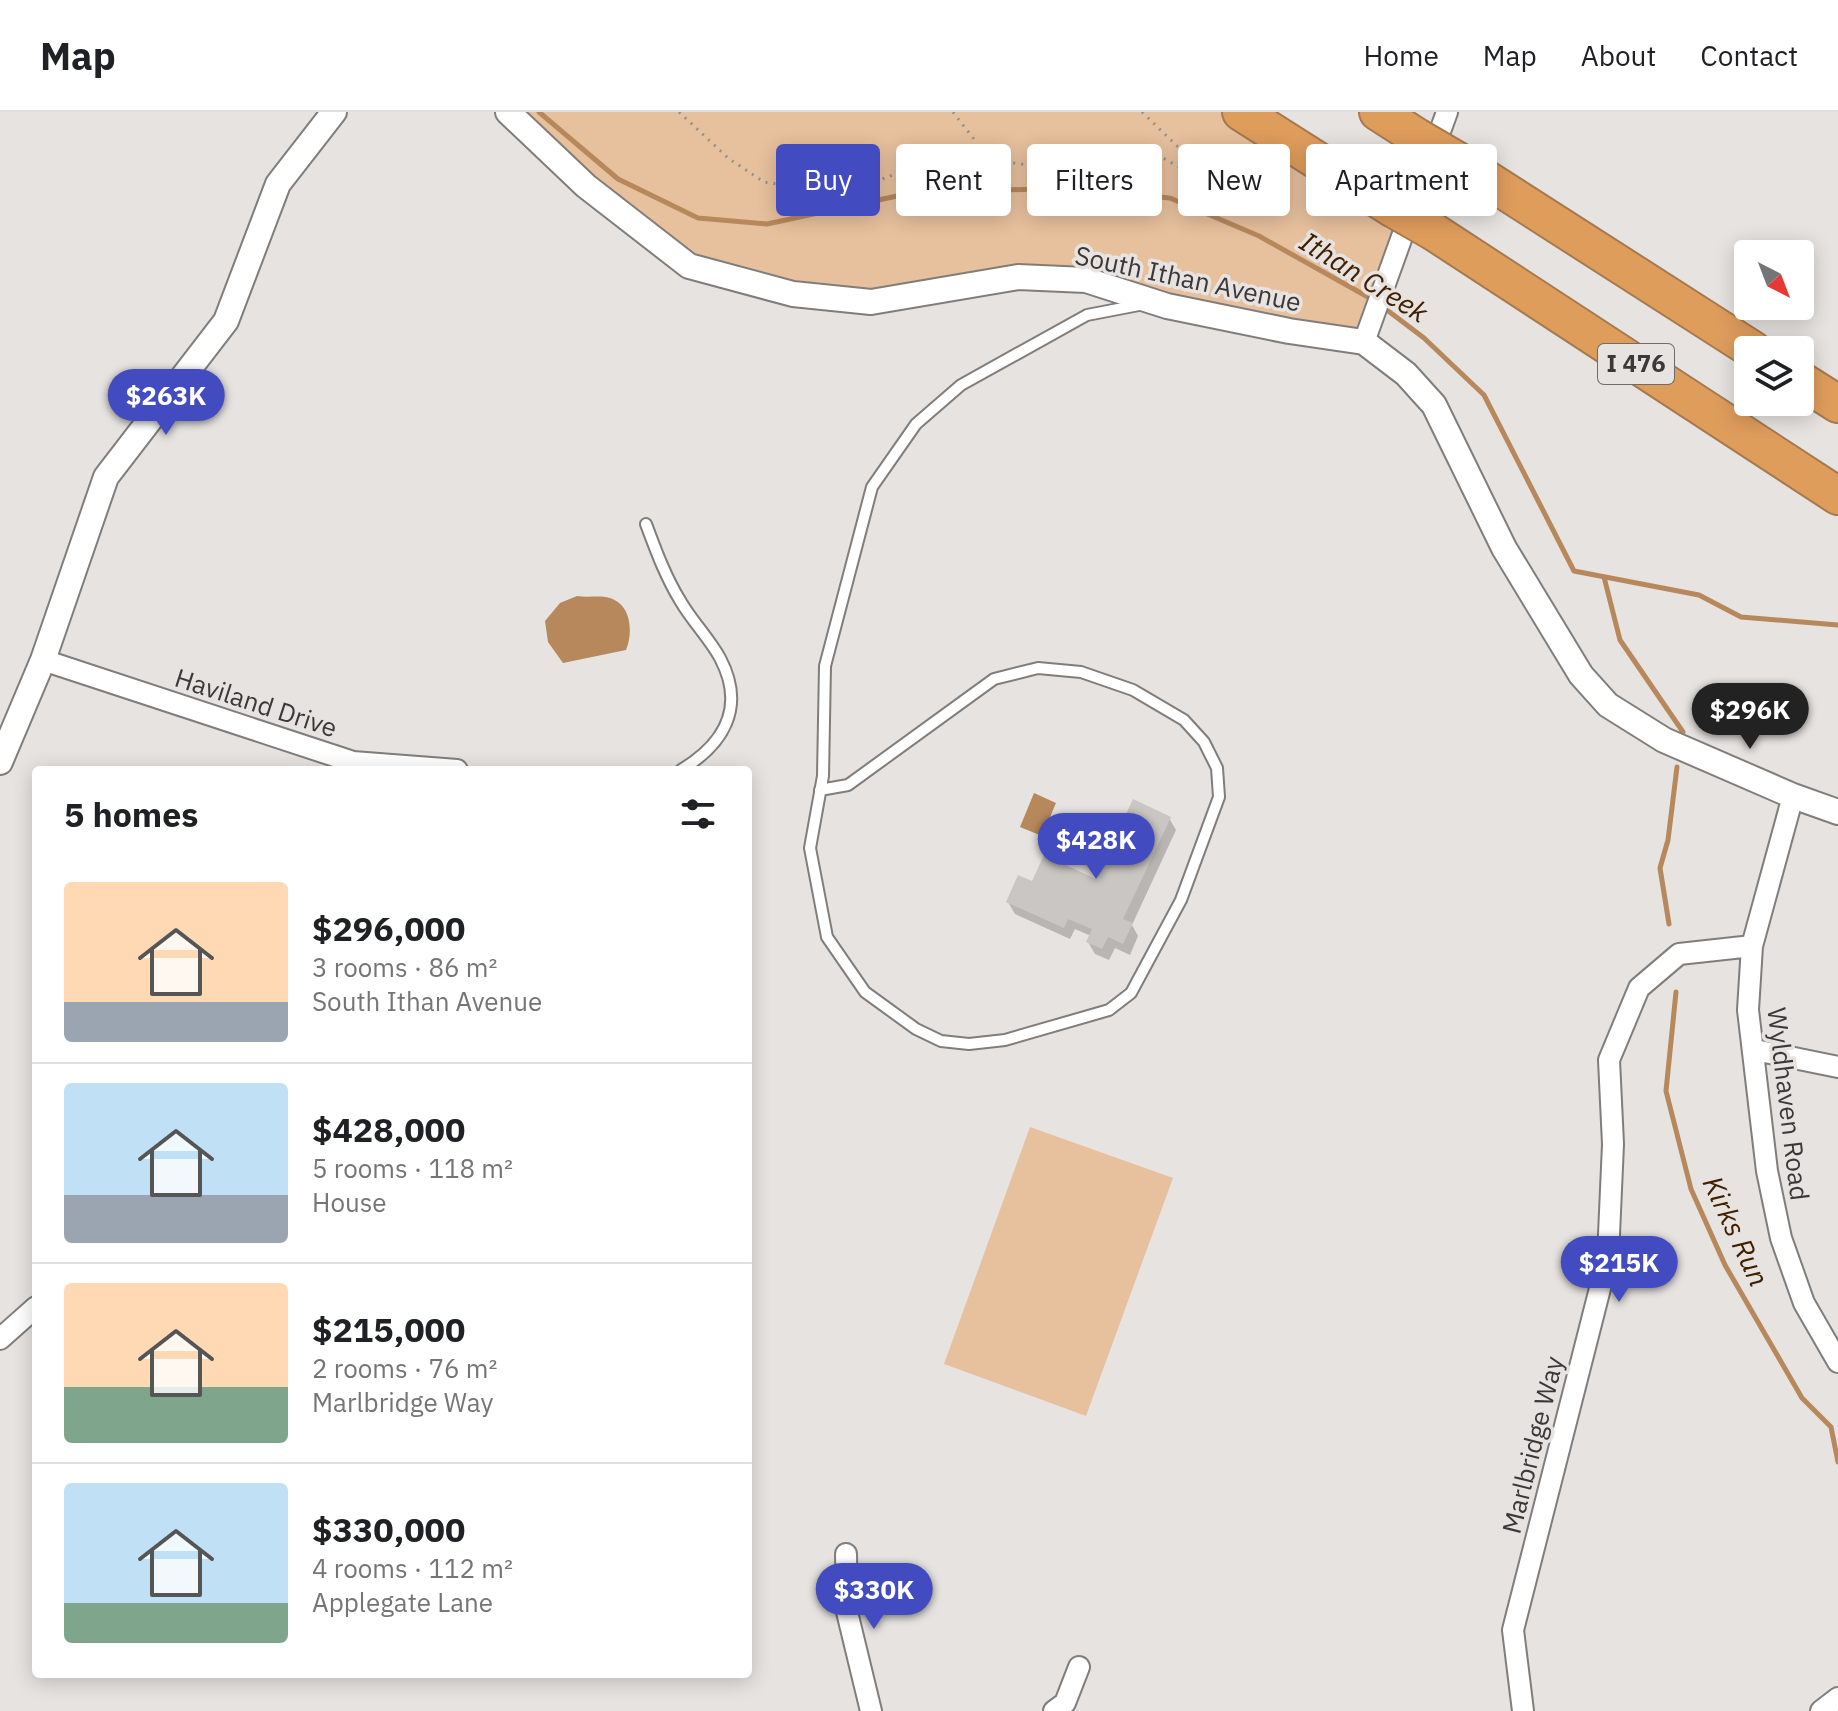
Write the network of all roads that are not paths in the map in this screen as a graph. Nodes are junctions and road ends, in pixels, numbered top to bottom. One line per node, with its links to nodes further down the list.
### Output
1 (334, 112): 13 (street)
2 (508, 112): 6 (street, South Ithan Avenue)
3 (1241, 112): 11 (highway, I 476, bridge)
4 (1378, 112): 7 (highway, I 476, bridge)
5 (1447, 112): 8 (street)
6 (1153, 302): 8 (street, South Ithan Avenue); 17 (lane)
7 (1734, 338)
8 (1364, 342): 18 (street, South Ithan Avenue)
9 (1814, 389): 10 (highway)
10 (1838, 404)
11 (1838, 496)
12 (646, 524): 16 (lane)
13 (43, 660): 14 (street); 15 (street, Haviland Drive)
14 (0, 762)
15 (405, 766)
16 (687, 766)
17 (820, 790): 17 (lane)
18 (1793, 796): 19 (street, South Ithan Avenue); 20 (street, Wyldhaven Road)
19 (1838, 812)
20 (1752, 946): 21 (street, Wyldhaven Road); 31 (street, Marlbridge Way)
21 (1755, 1050): 22 (street); 25 (street, Wyldhaven Road)
22 (1838, 1067)
23 (32, 1311): 24 (street)
24 (0, 1339)
25 (1838, 1362)
26 (846, 1554): 29 (street)
27 (1079, 1667): 30 (street)
28 (1838, 1698): 32 (street)
29 (871, 1711)
30 (1054, 1711)
31 (1523, 1711)
32 (1821, 1711)

